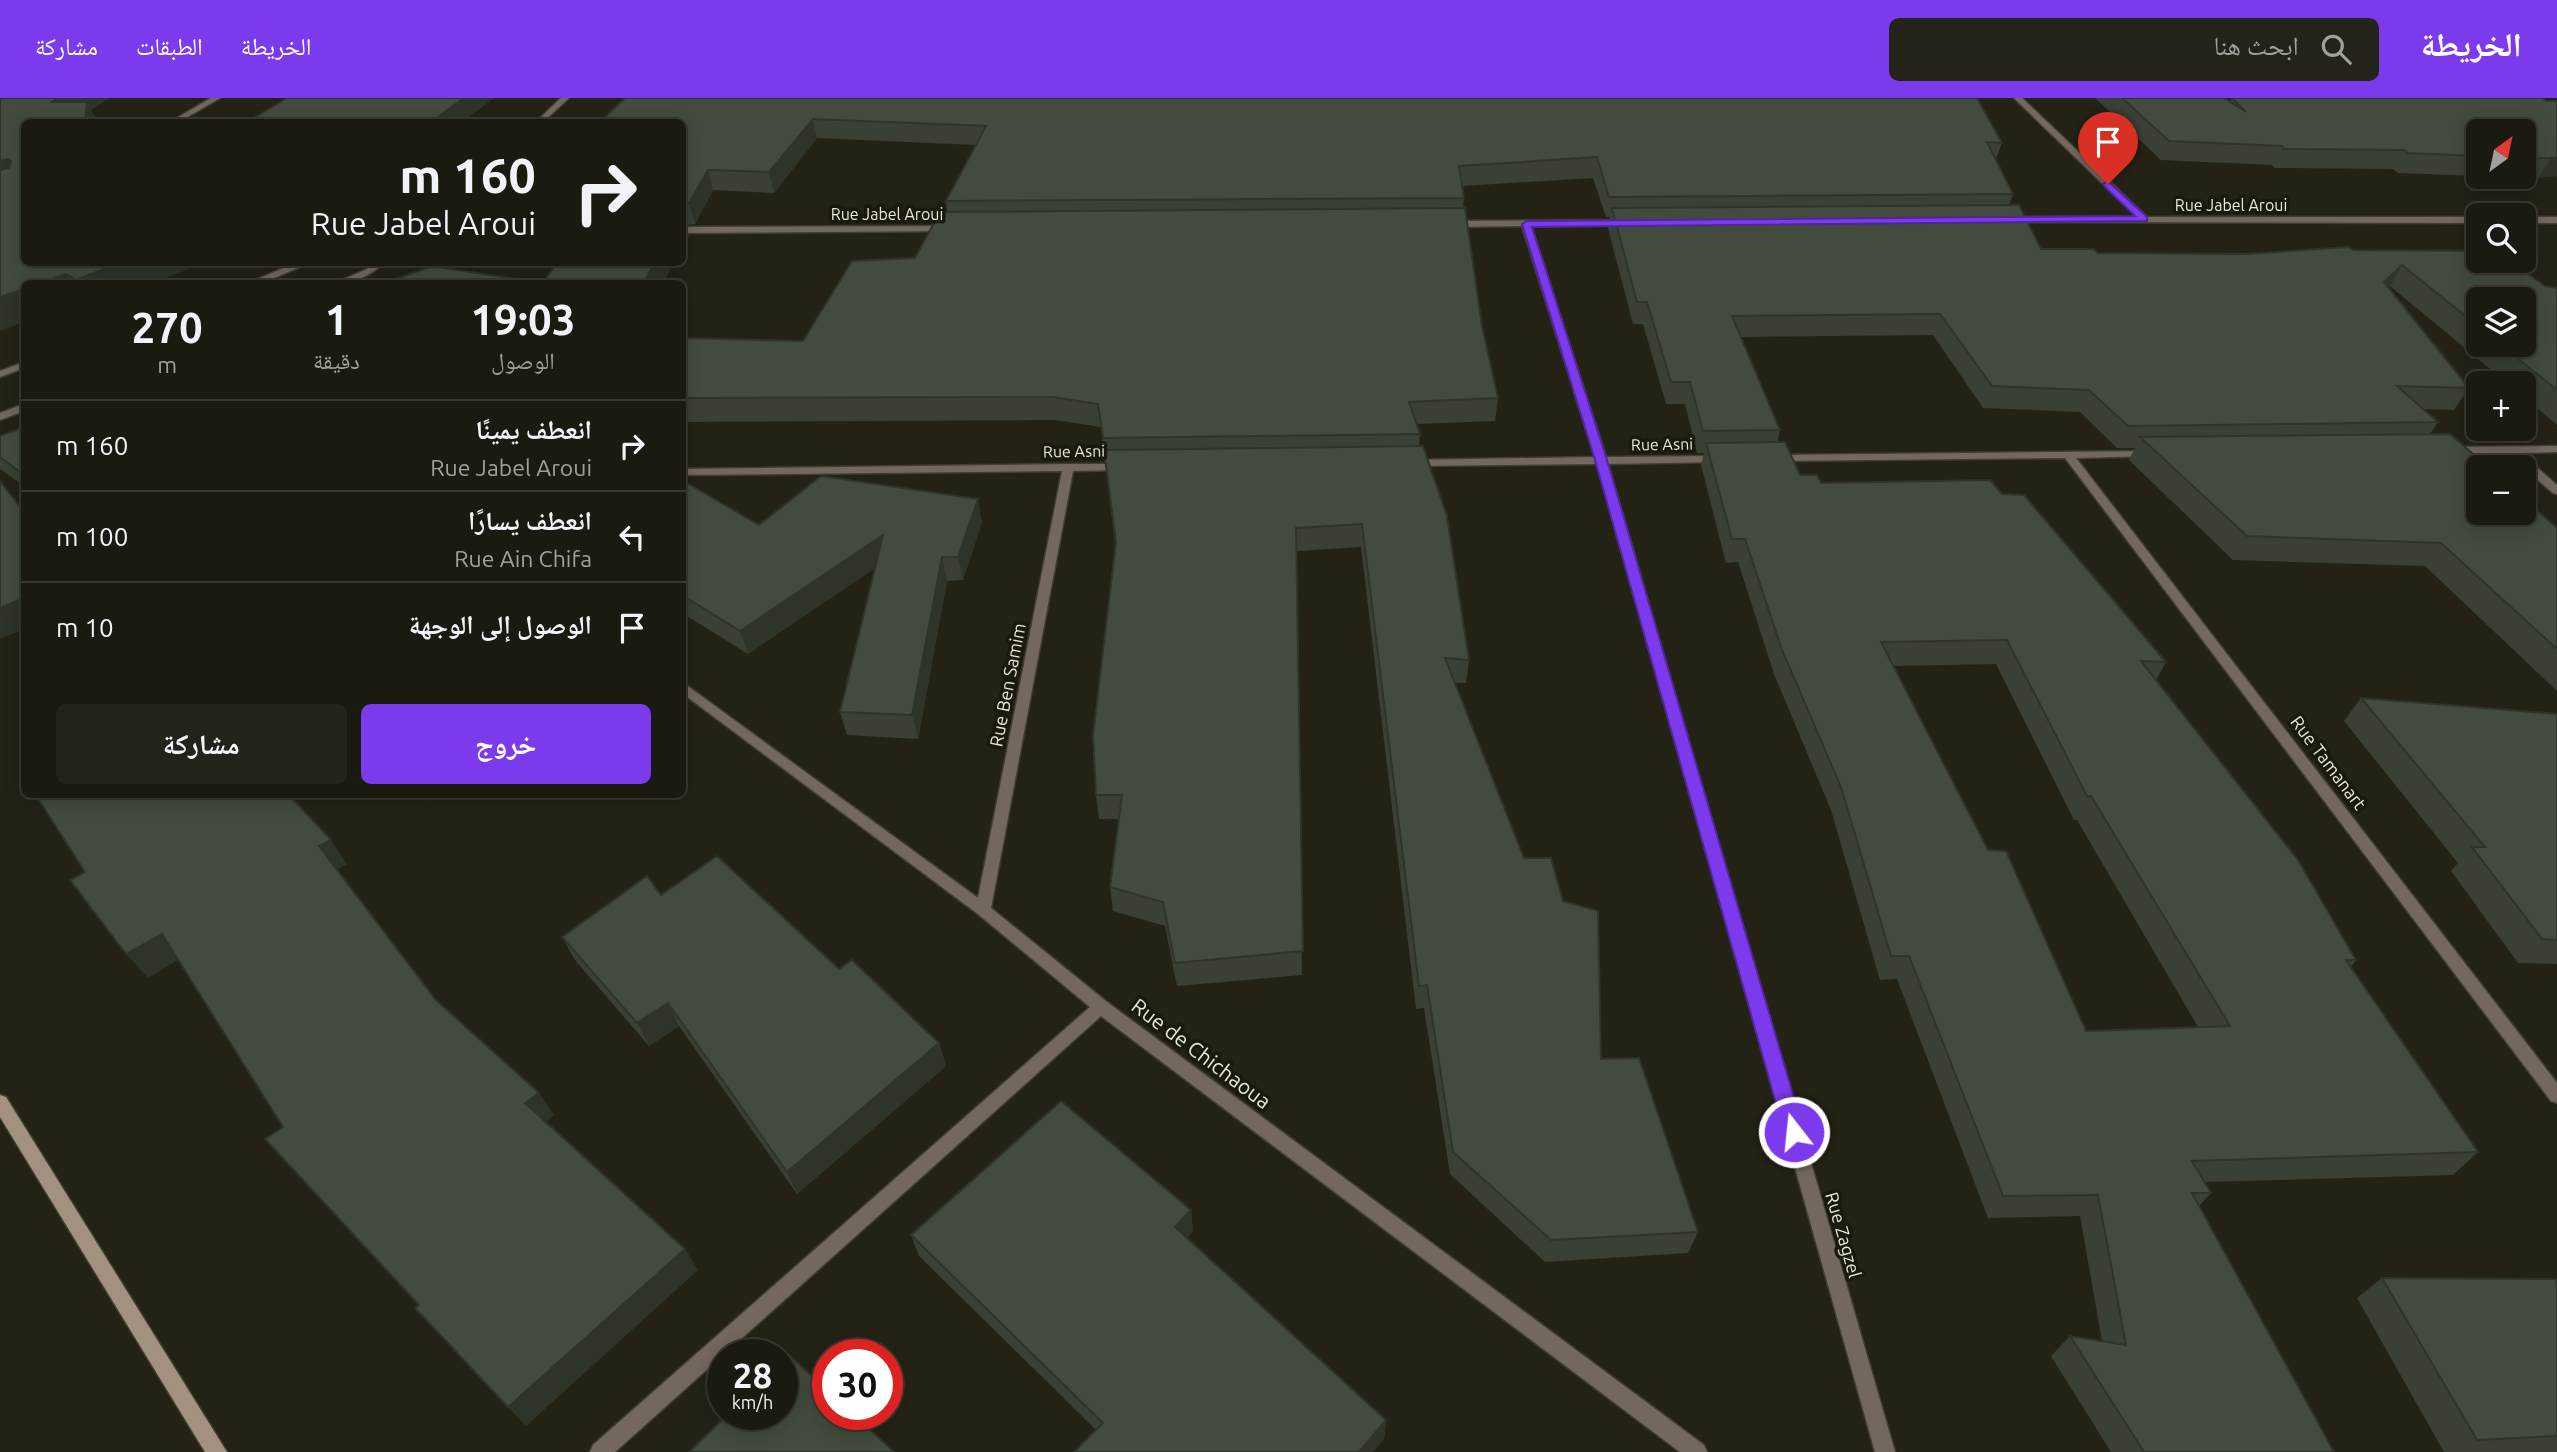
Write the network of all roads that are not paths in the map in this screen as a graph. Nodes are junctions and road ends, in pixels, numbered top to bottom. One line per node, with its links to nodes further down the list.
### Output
1 (216, 98): 4 (street)
2 (565, 98): 5 (street)
3 (2018, 98): 6 (street)
4 (179, 119)
5 (542, 119)
6 (2144, 219): 7 (street, Rue Jabel Aroui); 8 (street, Rue Jabel Aroui)
7 (1993, 220)
8 (2466, 220)
9 (2536, 220): 10 (street)
10 (2557, 220)
11 (1636, 223): 13 (street)
12 (1443, 224): 13 (street)
13 (1527, 224): 31 (street, Rue Zagzel)
14 (959, 228): 15 (street, Rue Jabel Aroui)
15 (686, 230)
16 (297, 266): 18 (street)
17 (376, 266): 19 (street)
18 (261, 280)
19 (347, 280)
20 (21, 366): 21 (street)
21 (0, 374)
22 (21, 408): 23 (street)
23 (0, 417)
24 (2509, 449): 25 (street); 26 (street); 36 (street)
25 (2557, 449)
26 (2434, 450)
27 (2163, 454): 28 (street)
28 (2068, 455): 29 (street); 40 (street, Rue Tamanart)
29 (1766, 458)
30 (1725, 459): 31 (street, Rue Asni)
31 (1601, 460): 32 (street, Rue Asni); 46 (street, Rue Zagzel)
32 (1397, 463)
33 (1137, 466): 34 (street, Rue Asni)
34 (1068, 467): 35 (street, Rue Asni); 38 (street, Rue Ben Samim)
35 (686, 472)
36 (2557, 491)
37 (686, 689): 38 (street, Rue de Chichaoua)
38 (983, 910): 39 (street, Rue de Chichaoua)
39 (1101, 1007): 44 (street); 45 (street, Rue de Chichaoua)
40 (2550, 1077): 41 (street, Rue Tamanart)
41 (2557, 1096)
42 (0, 1102): 43 (main road)
43 (217, 1452)
44 (600, 1452)
45 (1697, 1452)
46 (1885, 1452)

